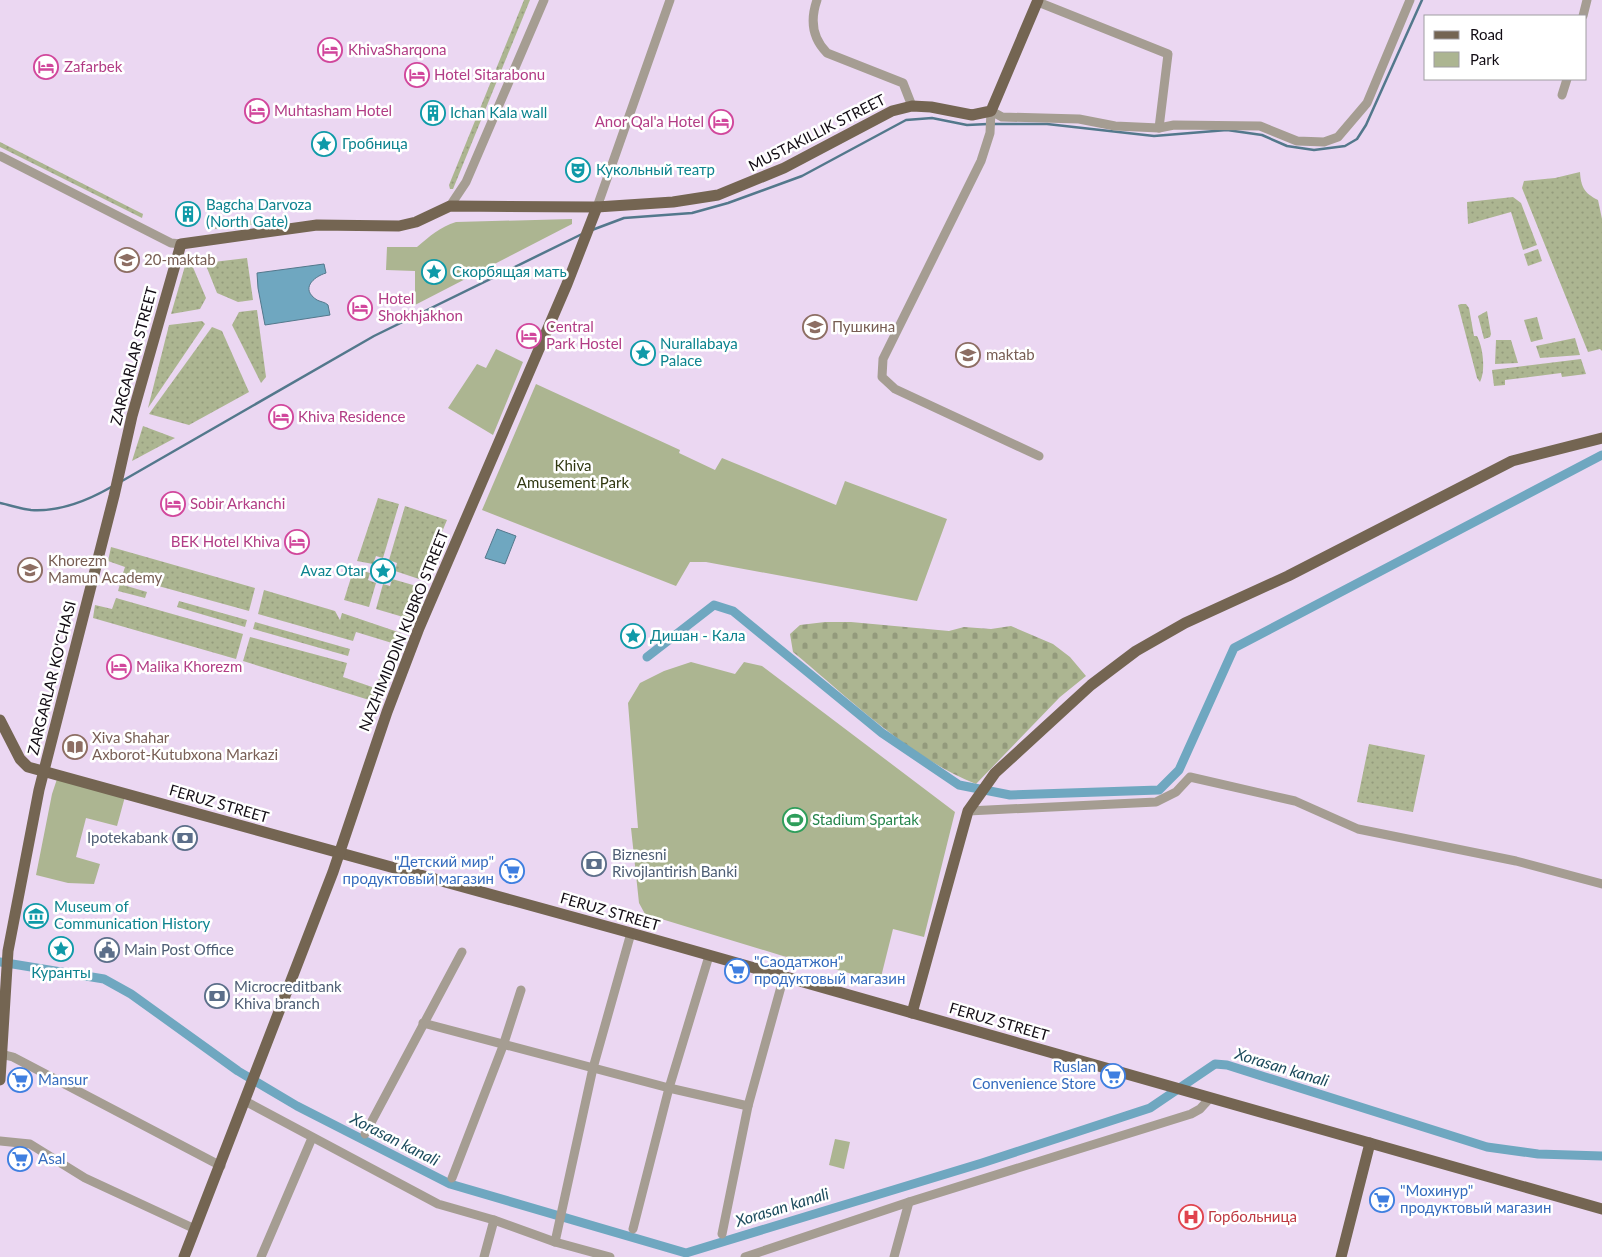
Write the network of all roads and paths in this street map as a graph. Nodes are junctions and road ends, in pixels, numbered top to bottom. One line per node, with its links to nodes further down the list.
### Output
1 (544, 0): 14 (street)
2 (670, 0): 15 (street)
3 (817, 0): 10 (street)
4 (1410, 0): 12 (street)
5 (1587, 0): 7 (street)
6 (1038, 1): 11 (main road); 12 (street)
7 (1583, 15)
8 (1567, 80): 9 (street)
9 (1562, 95)
10 (912, 106): 11 (main road, MUSTAKILLIK STREET); 15 (main road, MUSTAKILLIK STREET)
11 (991, 115): 12 (street); 18 (street)
12 (1159, 128)
13 (0, 156): 16 (street)
14 (450, 206): 15 (main road, MUSTAKILLIK STREET); 16 (main road, MUSTAKILLIK STREET)
15 (597, 207): 23 (main road, NAZHIMIDDIN KUBRO STREET)
16 (181, 244): 19 (main road, ZARGARLAR STREET)
17 (1602, 438): 22 (main road)
18 (1039, 456)
19 (119, 476): 21 (main road, ZARGARLAR KO'CHASI)
20 (0, 720): 21 (main road, FERUZ STREET)
21 (44, 771): 23 (main road, FERUZ STREET); 28 (main road, ZARGARLAR KO'CHASI)
22 (968, 811): 24 (street); 31 (main road)
23 (339, 852): 25 (main road, FERUZ STREET); 39 (main road, NAZHIMIDDIN KUBRO STREET)
24 (1602, 884)
25 (631, 933): 27 (main road, FERUZ STREET); 35 (street)
26 (462, 952): 32 (street)
27 (709, 956): 29 (main road, FERUZ STREET); 37 (street)
28 (3, 974): 34 (main road, ZARGARLAR KO'CHASI)
29 (784, 976): 31 (main road, FERUZ STREET); 40 (street)
30 (521, 990): 33 (street)
31 (912, 1013): 38 (main road, FERUZ STREET)
32 (423, 1023): 33 (street); 41 (street)
33 (503, 1046): 35 (street); 46 (street)
34 (1, 1054): 36 (main road, ZARGARLAR KO'CHASI); 45 (street)
35 (593, 1068): 37 (street); 53 (street)
36 (0, 1080)
37 (669, 1088): 40 (street); 51 (street)
38 (1210, 1098): 44 (main road, FERUZ STREET); 47 (street)
39 (244, 1102): 42 (street); 45 (main road)
40 (748, 1106): 52 (street)
41 (365, 1134)
42 (312, 1138): 49 (street); 55 (street)
43 (0, 1141): 50 (street)
44 (1370, 1143): 48 (main road, FERUZ STREET); 60 (main road)
45 (221, 1166): 50 (main road)
46 (452, 1178)
47 (909, 1202): 58 (street); 59 (street)
48 (1602, 1209)
49 (494, 1220): 53 (street); 56 (street)
50 (195, 1229): 54 (main road)
51 (633, 1230)
52 (722, 1234)
53 (555, 1242): 57 (street)
54 (184, 1257)
55 (261, 1257)
56 (484, 1257)
57 (610, 1257)
58 (745, 1257)
59 (894, 1257)
60 (1341, 1257)

